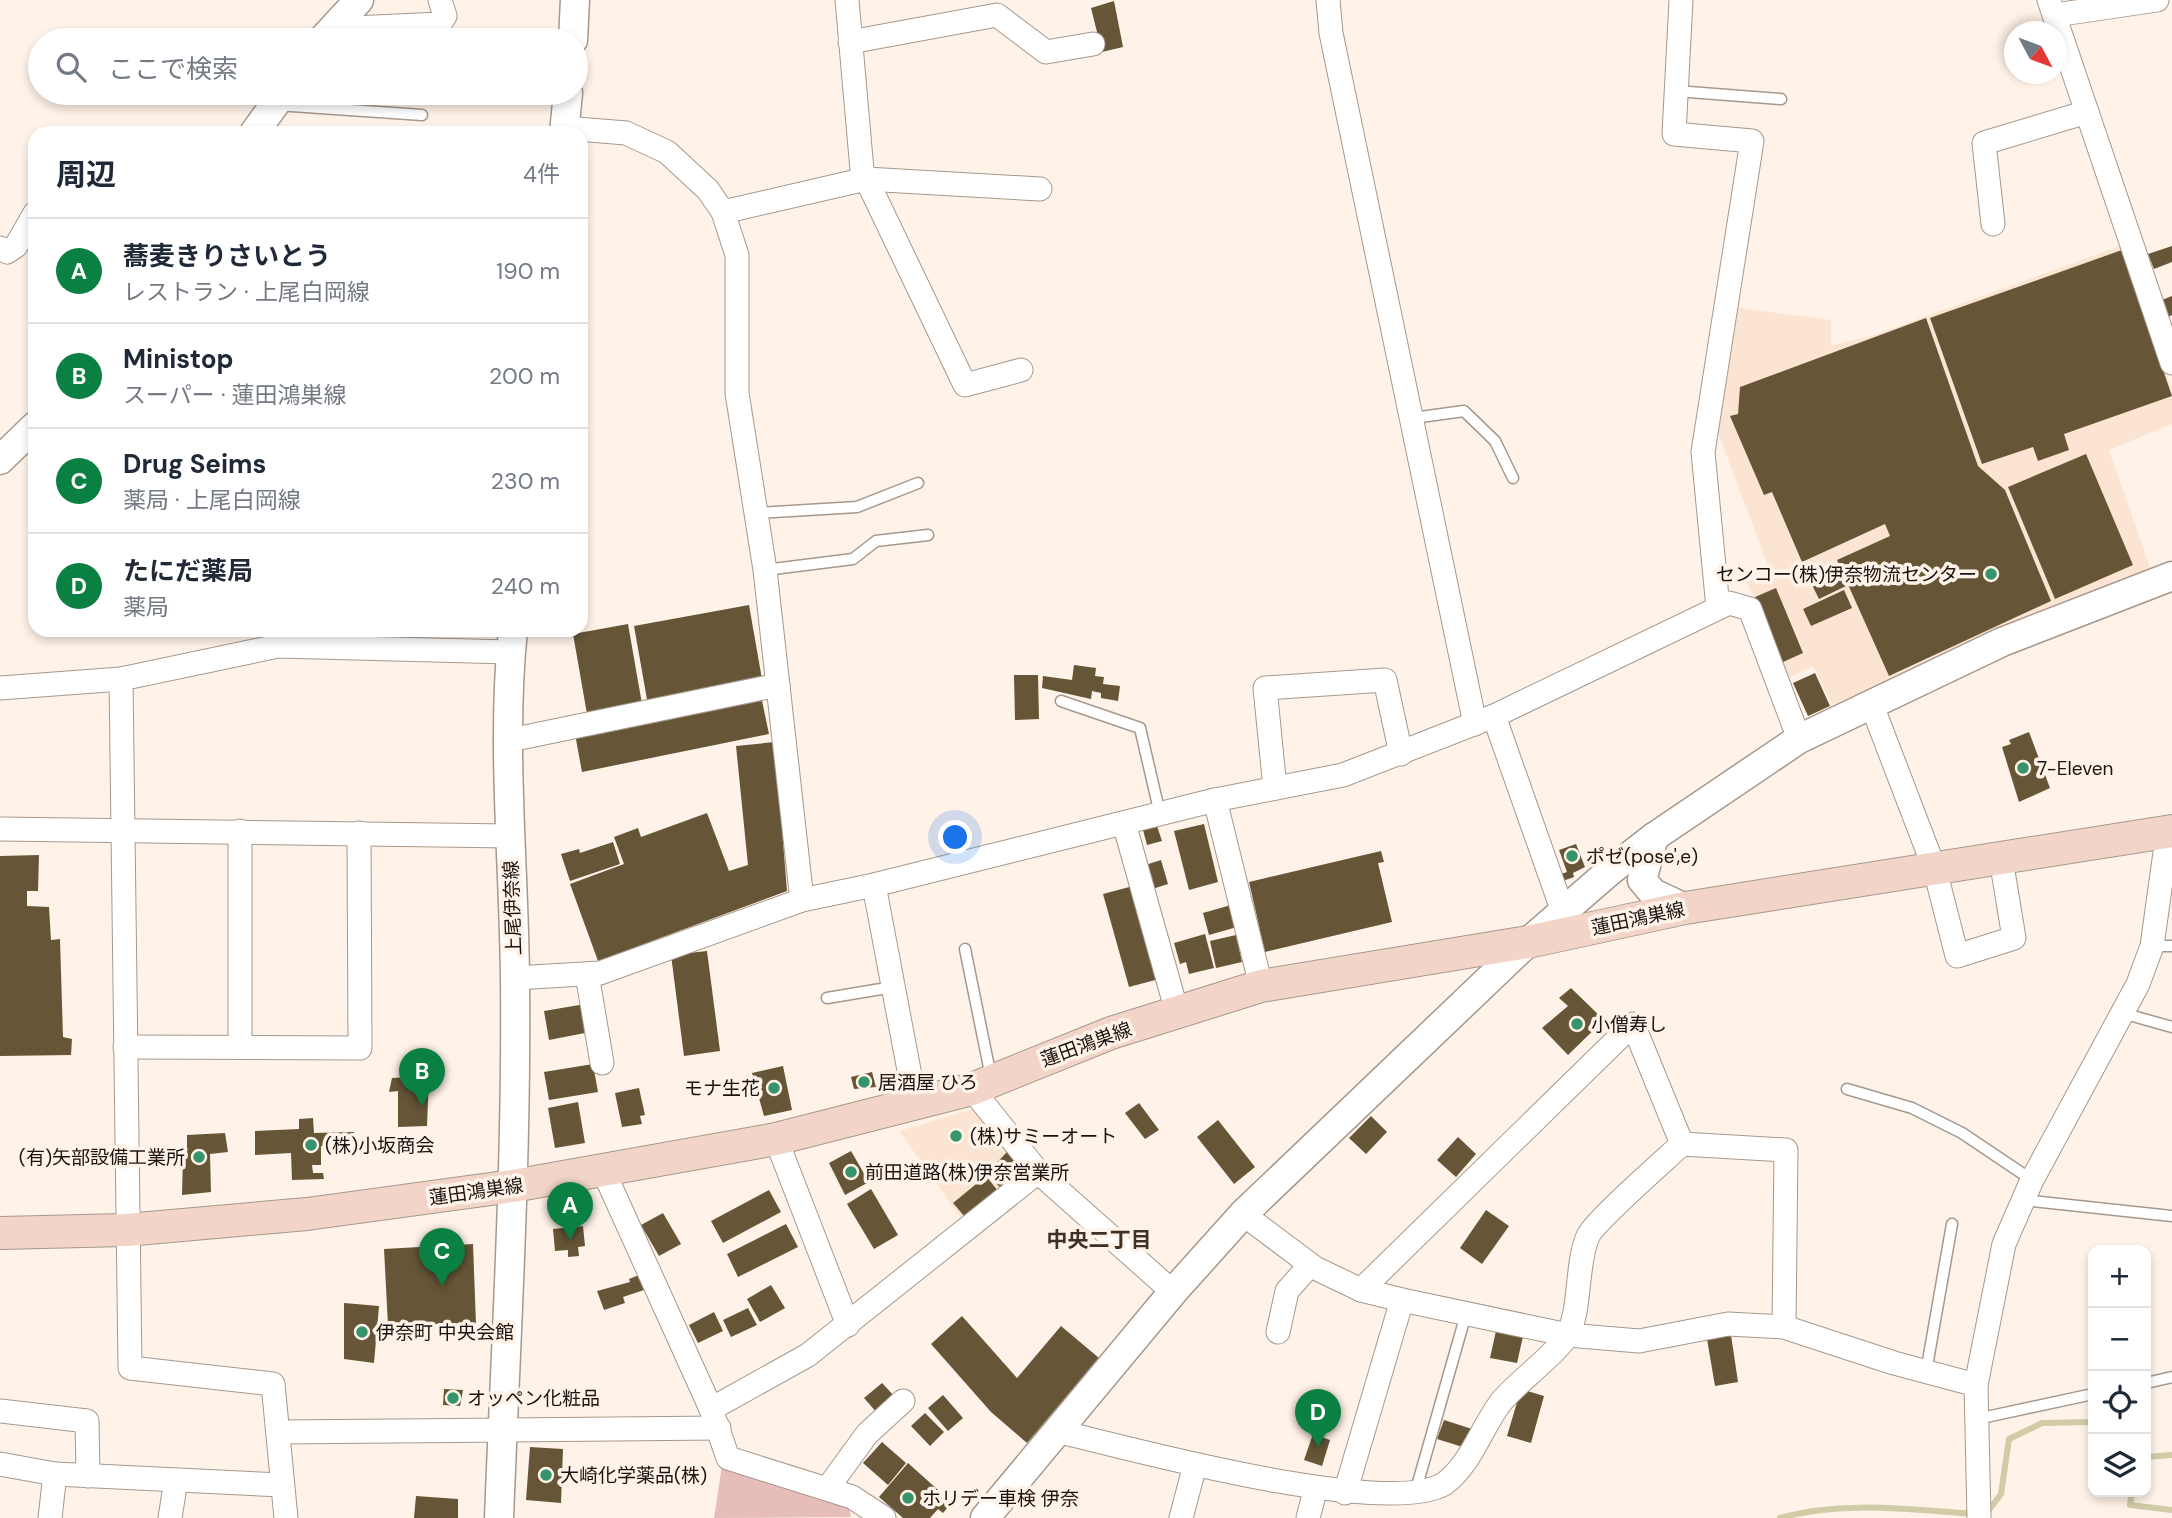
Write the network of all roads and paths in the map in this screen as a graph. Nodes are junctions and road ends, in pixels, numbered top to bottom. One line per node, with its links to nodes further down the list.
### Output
1 (359, 0): 9 (street)
2 (440, 0): 10 (street)
3 (575, 0): 11 (street)
4 (847, 0): 12 (street)
5 (1328, 0): 32 (street)
6 (1681, 0): 14 (street)
7 (2157, 0): 8 (street)
8 (2052, 8): 19 (street)
9 (333, 28)
10 (395, 28)
11 (573, 28)
12 (850, 43): 13 (street); 24 (street)
13 (1093, 44)
14 (1676, 92): 15 (lane); 41 (street)
15 (1781, 99)
16 (275, 105): 21 (street)
17 (333, 105): 20 (lane)
18 (567, 105): 22 (street)
19 (2087, 112): 27 (street); 30 (street)
20 (422, 115)
21 (259, 126)
22 (565, 126)
23 (588, 132): 26 (street)
24 (866, 179): 25 (street); 26 (street); 31 (street)
25 (1040, 188)
26 (723, 212): 37 (street)
27 (1993, 224)
28 (28, 225): 29 (street)
29 (2, 254)
30 (2172, 363)
31 (1021, 370)
32 (1413, 418): 35 (lane); 48 (street)
33 (28, 433): 34 (street)
34 (0, 460)
35 (1513, 478)
36 (918, 483): 37 (lane)
37 (756, 513): 39 (street)
38 (928, 535): 39 (lane)
39 (765, 570): 44 (street)
40 (2172, 576): 47 (street)
41 (1718, 608): 48 (street); 50 (street)
42 (512, 641): 43 (street); 49 (street, 上尾伊奈線)
43 (121, 679): 45 (street); 57 (street)
44 (778, 685): 49 (street); 66 (street)
45 (0, 688)
46 (1061, 701): 54 (lane)
47 (1871, 703): 50 (street); 64 (street)
48 (1485, 720): 51 (street); 68 (street)
49 (510, 740): 61 (street, 上尾伊奈線)
50 (1799, 740): 62 (street)
51 (1401, 754): 52 (street); 52 (street)
52 (1275, 788): 53 (street)
53 (1215, 800): 54 (street); 74 (street)
54 (1160, 814): 55 (street)
55 (1124, 823): 65 (street); 77 (street)
56 (0, 829): 57 (street)
57 (120, 829): 58 (street); 80 (street)
58 (240, 831): 60 (street); 81 (street)
59 (2170, 831): 63 (main road, 蓮田鴻巣線); 70 (street)
60 (359, 834): 61 (street); 81 (street)
61 (510, 836): 73 (street, 上尾伊奈線)
62 (1654, 837): 67 (street); 68 (street)
63 (2001, 859): 64 (main road, 蓮田鴻巣線); 64 (street)
64 (1935, 870): 67 (main road, 蓮田鴻巣線)
65 (874, 885): 66 (street); 75 (street)
66 (803, 900): 72 (street)
67 (1685, 908): 69 (main road, 蓮田鴻巣線)
68 (1563, 912): 69 (street)
69 (1528, 942): 74 (main road, 蓮田鴻巣線); 92 (street)
70 (2162, 946): 78 (street)
71 (965, 949): 83 (lane)
72 (587, 974): 73 (street); 82 (street)
73 (515, 978): 90 (street, 上尾伊奈線)
74 (1261, 986): 77 (main road, 蓮田鴻巣線)
75 (893, 987): 76 (lane); 85 (street)
76 (827, 998)
77 (1177, 1012): 83 (main road, 蓮田鴻巣線)
78 (2122, 1013): 79 (lane); 91 (street)
79 (2172, 1027)
80 (125, 1046): 81 (street); 95 (street)
81 (240, 1047)
82 (602, 1063)
83 (982, 1085): 85 (main road, 蓮田鴻巣線); 89 (street)
84 (1847, 1088): 91 (lane)
85 (915, 1102): 86 (main road, 蓮田鴻巣線)
86 (776, 1139): 88 (main road, 蓮田鴻巣線); 102 (street)
87 (1682, 1144): 98 (street); 103 (street); 105 (street)
88 (604, 1170): 90 (main road, 蓮田鴻巣線); 113 (street)
89 (1038, 1172): 99 (street); 102 (street)
90 (513, 1186): 95 (main road, 蓮田鴻巣線); 115 (street, 上尾伊奈線)
91 (2027, 1190): 93 (lane); 109 (street)
92 (1243, 1214): 97 (street); 99 (street)
93 (2172, 1216)
94 (1952, 1224): 106 (lane)
95 (126, 1230): 96 (main road, 蓮田鴻巣線); 117 (street)
96 (0, 1233)
97 (1310, 1265): 98 (street); 104 (street)
98 (1361, 1290): 100 (street)
99 (1173, 1292): 116 (street)
100 (1402, 1300): 101 (street); 126 (street)
101 (1466, 1314): 105 (street); 127 (lane)
102 (848, 1325): 113 (street)
103 (1784, 1327): 105 (street); 106 (street)
104 (1278, 1332)
105 (1568, 1335): 127 (street)
106 (1926, 1372): 109 (street)
107 (2172, 1377): 108 (lane)
108 (2151, 1382)
109 (1976, 1385): 114 (street)
110 (2088, 1395): 114 (lane)
111 (903, 1401): 124 (street)
112 (0, 1411): 121 (street)
113 (715, 1419): 115 (street); 124 (street)
114 (1977, 1419): 136 (street)
115 (502, 1430): 117 (street); 132 (street, 上尾伊奈線)
116 (1057, 1431): 119 (street); 133 (street)
117 (279, 1432): 123 (street)
118 (0, 1464): 120 (street)
119 (1195, 1465): 125 (street); 134 (street)
120 (55, 1474): 121 (street); 129 (street)
121 (88, 1476): 122 (street)
122 (176, 1480): 123 (street); 130 (street)
123 (282, 1485): 131 (street)
124 (827, 1489): 128 (street)
125 (1315, 1490): 126 (street); 135 (street)
126 (1345, 1493): 127 (street)
127 (1414, 1496)
128 (871, 1514)
129 (50, 1518)
130 (170, 1518)
131 (286, 1518)
132 (499, 1518)
133 (985, 1518)
134 (1181, 1518)
135 (1308, 1518)
136 (1979, 1518)

